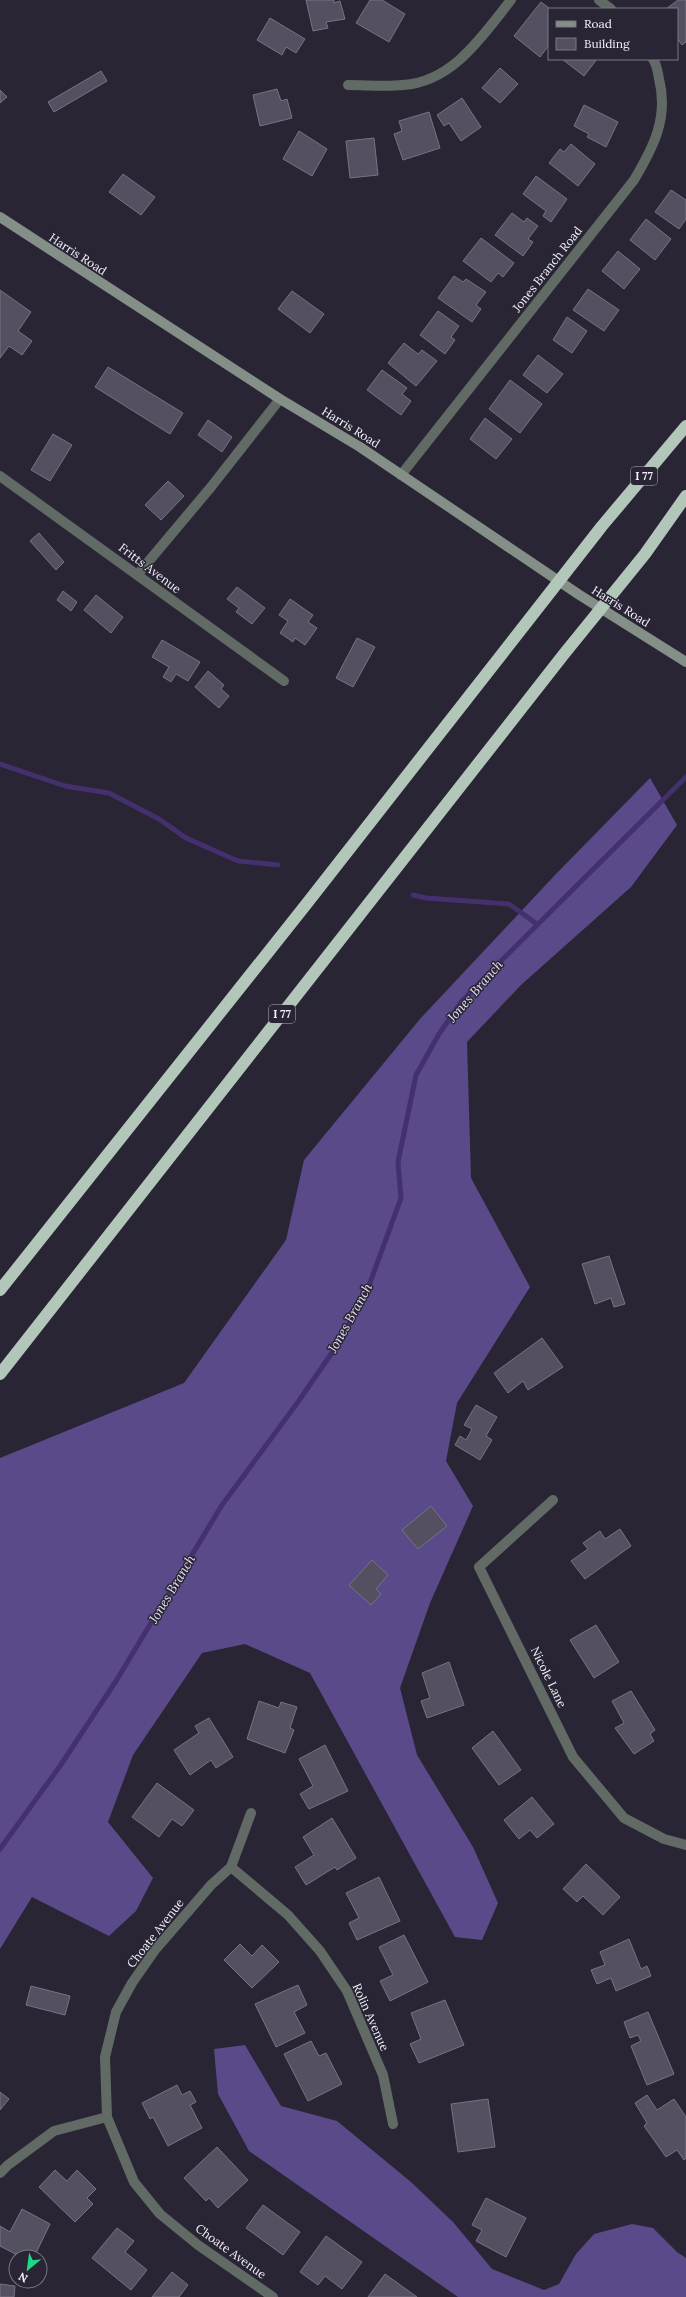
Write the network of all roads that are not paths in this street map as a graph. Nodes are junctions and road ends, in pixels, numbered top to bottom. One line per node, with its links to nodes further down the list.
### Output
1 (511, 0): 5 (street)
2 (599, 0): 3 (street)
3 (610, 8)
4 (653, 60): 9 (street, Jones Branch Road)
5 (348, 85)
6 (0, 218): 7 (street, Harris Road)
7 (280, 399): 9 (street, Harris Road); 12 (street)
8 (686, 426): 15 (highway, I 77)
9 (401, 475): 13 (street, Harris Road)
10 (0, 476): 12 (street, Fritts Avenue)
11 (686, 496): 16 (highway, I 77)
12 (138, 574): 14 (street, Fritts Avenue)
13 (686, 662)
14 (284, 681)
15 (0, 1290)
16 (0, 1374)
17 (553, 1500): 19 (street, Nicole Lane)
18 (251, 1813): 20 (street, Choate Avenue)
19 (686, 1845)
20 (231, 1867): 21 (street, Choate Avenue); 22 (street, Rolin Avenue)
21 (107, 2117): 23 (street); 24 (street, Choate Avenue)
22 (393, 2124)
23 (0, 2173)
24 (272, 2297)

